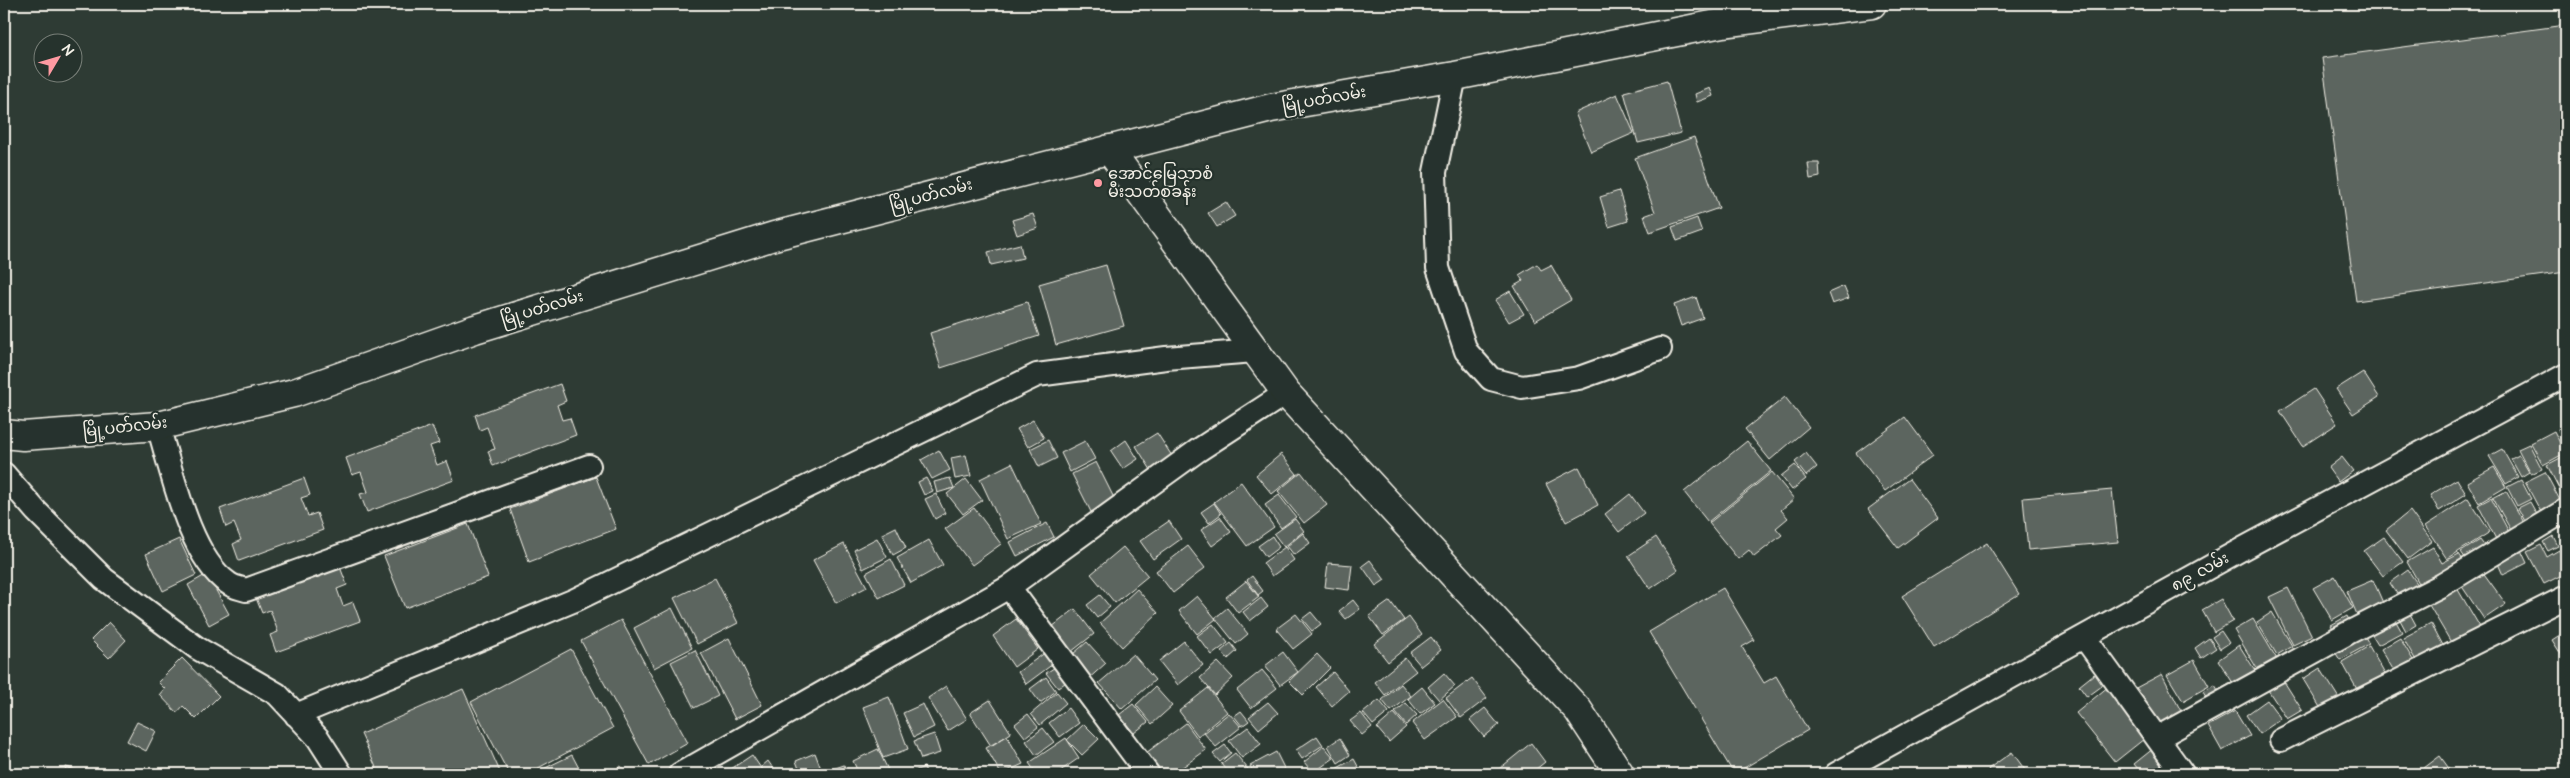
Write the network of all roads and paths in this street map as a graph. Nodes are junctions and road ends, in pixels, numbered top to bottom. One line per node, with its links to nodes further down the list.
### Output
1 (1872, 4): 2 (main road, မြို့ပတ်လမ်း)
2 (1455, 76): 3 (main road, မြို့ပတ်လမ်း); 4 (street)
3 (1109, 149): 5 (main road); 8 (main road, မြို့ပတ်လမ်း)
4 (1660, 350)
5 (1255, 351): 7 (main road); 16 (street)
6 (2566, 375): 15 (street, ၈၉ လမ်း)
7 (1286, 394): 13 (street); 22 (main road)
8 (158, 426): 9 (main road, မြို့ပတ်လမ်း); 10 (street)
9 (4, 434)
10 (589, 466)
11 (4, 474): 16 (street)
12 (2566, 510): 17 (street)
13 (1009, 587): 20 (street); 21 (street)
14 (2566, 597): 18 (street)
15 (2084, 637): 17 (street); 23 (street, ၈၉ လမ်း)
16 (296, 715): 19 (street)
17 (2157, 738): 24 (street)
18 (2281, 740)
19 (340, 774)
20 (680, 774)
21 (1148, 774)
22 (1620, 774)
23 (1836, 774)
24 (2183, 774)

